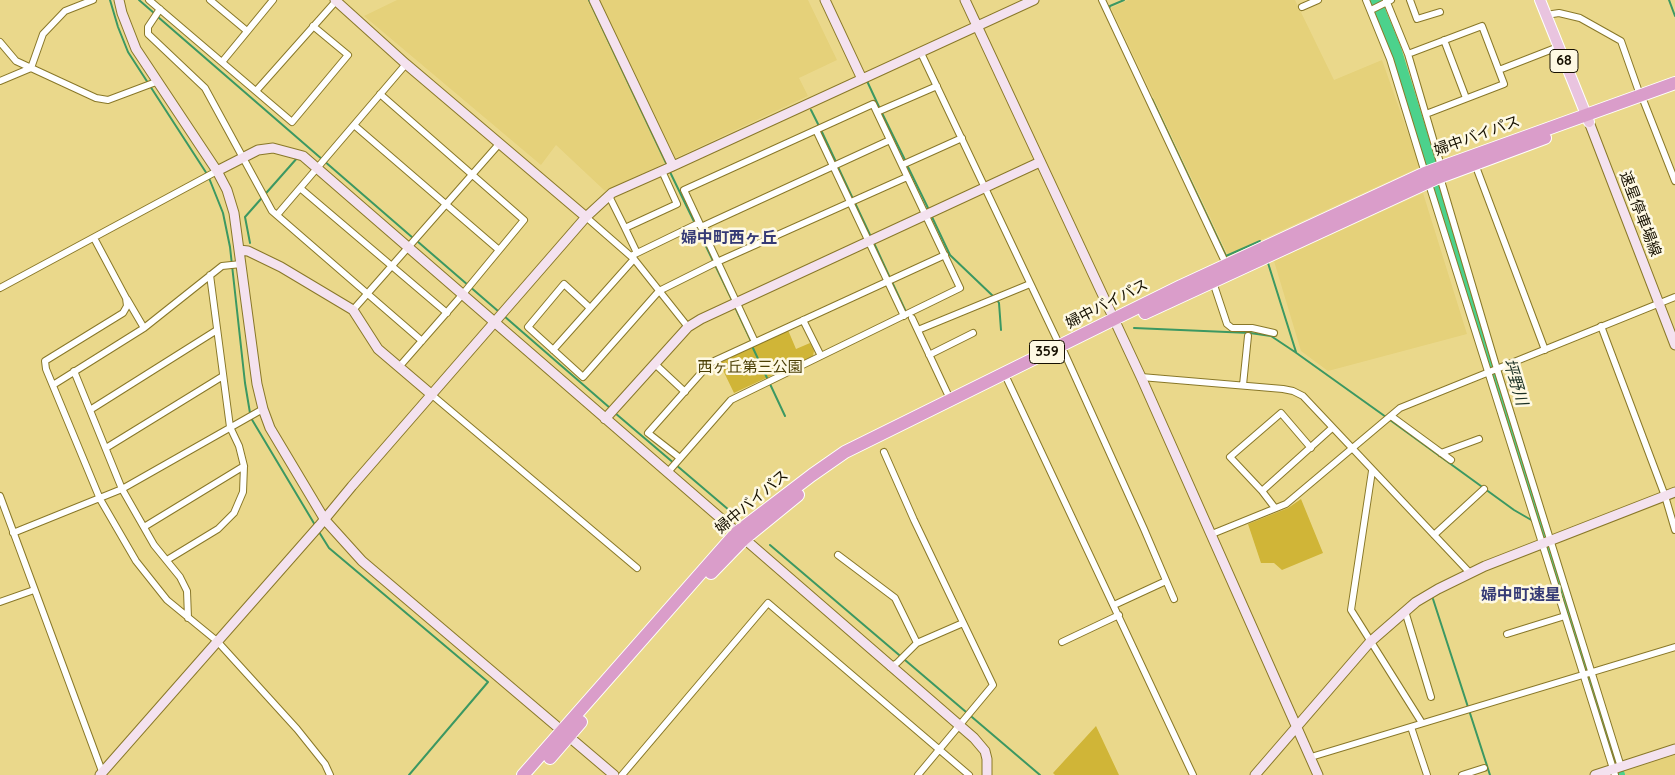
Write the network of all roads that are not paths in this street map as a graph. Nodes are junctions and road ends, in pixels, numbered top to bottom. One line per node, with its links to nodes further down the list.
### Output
1 (93, 0): 32 (street)
2 (119, 0): 36 (street)
3 (149, 0): 18 (street)
4 (210, 0): 24 (street)
5 (273, 0): 24 (street)
6 (335, 0): 22 (street); 31 (street)
7 (594, 0): 55 (street)
8 (825, 0): 34 (street)
9 (965, 0): 23 (street)
10 (1034, 0): 23 (street)
11 (1102, 0): 84 (street)
12 (1317, 0): 17 (street)
13 (1366, 0): 19 (street)
14 (1410, 0): 20 (street)
15 (1540, 0): 21 (main road, 68)
16 (1388, 1): 19 (street); 29 (street)
17 (1302, 7)
18 (160, 9): 30 (street); 52 (street)
19 (1371, 10): 62 (street)
20 (1440, 12)
21 (1546, 15): 27 (main road, 68); 43 (street)
22 (313, 26): 39 (street); 39 (street)
23 (977, 26): 28 (street); 53 (street)
24 (247, 31): 30 (street)
25 (1444, 40): 29 (street); 33 (street); 42 (street)
26 (0, 42): 32 (street)
27 (1558, 47): 33 (street); 46 (main road, 68)
28 (921, 53): 34 (street); 38 (street)
29 (1408, 54): 45 (street)
30 (222, 62): 39 (street)
31 (406, 64): 41 (street); 51 (street)
32 (31, 68): 35 (street); 36 (street)
33 (1499, 70): 42 (street)
34 (862, 79): 55 (street)
35 (0, 81)
36 (156, 82): 59 (street)
37 (1675, 83): 43 (highway, 婦中バイパス / 359)
38 (937, 86): 44 (street); 49 (street)
39 (256, 91)
40 (1675, 92): 43 (highway, 婦中バイパス / 359)
41 (380, 94): 47 (street); 61 (street)
42 (1466, 98): 45 (street)
43 (1642, 99): 46 (highway, 婦中バイパス / 359); 64 (street)
44 (877, 112): 48 (street); 50 (street)
45 (1426, 114): 62 (street)
46 (1587, 118): 54 (highway, 婦中バイパス / 359); 62 (highway, 婦中バイパス / 359); 97 (street, 速星停車場線)
47 (354, 125): 58 (street); 69 (street)
48 (816, 130): 56 (street); 73 (street)
49 (962, 138): 57 (street); 65 (street)
50 (890, 140): 56 (street); 57 (street)
51 (499, 144): 61 (street); 72 (street)
52 (242, 157): 58 (street); 59 (street); 71 (street)
53 (1040, 162): 65 (street); 104 (street)
54 (1475, 164): 62 (highway, 婦中バイパス / 359); 119 (street)
55 (674, 166): 60 (street)
56 (834, 166): 68 (street); 73 (street)
57 (902, 166): 63 (street)
58 (318, 168): 66 (street); 77 (street)
59 (218, 170): 75 (street); 78 (street)
60 (662, 171): 67 (street); 74 (street)
61 (472, 174): 69 (street); 79 (street)
62 (1433, 174): 84 (highway, 婦中バイパス / 359); 88 (highway, 婦中バイパス / 359); 124 (street); 126 (street)
63 (908, 177): 68 (street); 70 (street)
64 (1675, 181)
65 (985, 187): 70 (street); 89 (street)
66 (300, 188): 71 (street); 85 (street)
67 (609, 196): 72 (street); 74 (street)
68 (851, 202): 76 (street); 82 (street)
69 (445, 204): 77 (street); 79 (street)
70 (926, 214): 76 (street); 80 (street)
71 (277, 215): 92 (street)
72 (586, 218): 81 (street); 105 (street)
73 (700, 225): 81 (street); 82 (street)
74 (625, 228): 81 (street)
75 (94, 238): 90 (street); 95 (street)
76 (869, 240): 87 (street); 96 (street)
77 (408, 247): 85 (street); 93 (street)
78 (239, 250): 83 (street); 99 (street)
79 (499, 250): 93 (street)
80 (945, 255): 87 (street); 101 (street)
81 (634, 256): 91 (street); 98 (street)
82 (717, 262): 91 (street); 96 (street)
83 (241, 264): 86 (street); 135 (street)
84 (1226, 264): 104 (highway, 婦中バイパス / 359)
85 (391, 266): 92 (street); 100 (street)
86 (210, 275): 108 (street); 109 (street)
87 (887, 281): 101 (street); 103 (street)
88 (1213, 282): 104 (highway, 婦中バイパス / 359); 112 (street)
89 (1030, 284): 110 (street); 117 (street)
90 (0, 288)
91 (659, 291): 107 (street); 118 (street)
92 (367, 294): 99 (street); 114 (street)
93 (462, 295): 100 (street); 105 (street)
94 (1675, 297): 97 (street)
95 (126, 298): 108 (street); 130 (street)
96 (736, 301): 107 (street); 115 (street)
97 (1659, 302): 106 (street); 116 (street, 速星停車場線)
98 (590, 308): 118 (street); 118 (street)
99 (353, 310): 123 (street)
100 (447, 312): 114 (street)
101 (904, 316): 121 (street)
102 (912, 318): 110 (street)
103 (803, 320): 115 (street); 121 (street)
104 (1115, 322): 117 (highway, 婦中バイパス / 359); 128 (street)
105 (496, 323): 133 (street); 138 (street)
106 (1601, 326): 119 (street); 157 (street)
107 (688, 327): 122 (street)
108 (144, 328): 125 (street)
109 (217, 330): 127 (street); 136 (street)
110 (918, 330): 120 (street)
111 (973, 333): 120 (street)
112 (1274, 333)
113 (1248, 336): 131 (street)
114 (422, 341): 123 (street)
115 (756, 342): 132 (street)
116 (1675, 345)
117 (1062, 349): 129 (highway, 婦中バイパス / 359); 134 (highway, 婦中バイパス / 359); 172 (street)
118 (553, 350)
119 (1545, 350): 124 (street)
120 (930, 355): 134 (street)
121 (821, 356): 147 (street)
122 (655, 364): 132 (street); 138 (street)
123 (399, 367): 133 (street)
124 (1497, 369): 126 (street); 167 (street)
125 (74, 372): 130 (street); 136 (street)
126 (1488, 372): 137 (street); 167 (street)
127 (223, 376): 139 (street); 142 (street)
128 (1141, 376): 131 (street); 164 (street)
129 (1006, 378): 166 (highway, 婦中バイパス / 359); 176 (street)
130 (53, 385): 158 (street)
131 (1243, 385): 140 (street)
132 (685, 392): 147 (street)
133 (432, 395): 160 (street); 170 (street)
134 (950, 400): 166 (highway, 婦中バイパス / 359)
135 (263, 409): 139 (street); 160 (street)
136 (90, 410): 142 (street)
137 (1391, 416): 144 (street); 146 (street)
138 (605, 419): 151 (street)
139 (230, 427): 149 (street); 152 (street)
140 (1332, 428): 143 (street); 144 (street)
141 (1479, 439): 146 (street)
142 (106, 448): 152 (street)
143 (1311, 448): 154 (street); 154 (street)
144 (1352, 448): 150 (street); 159 (street)
145 (884, 452): 181 (street)
146 (1441, 453): 148 (street)
147 (680, 458): 151 (street)
148 (1451, 460)
149 (244, 466): 161 (street); 169 (street)
150 (1372, 470): 165 (street); 185 (street)
151 (668, 472): 166 (street)
152 (122, 489): 158 (street); 161 (street)
153 (1484, 489): 165 (street)
154 (1262, 492): 159 (street)
155 (1675, 492): 157 (street)
156 (0, 496): 163 (street)
157 (1665, 496): 162 (street); 167 (street)
158 (100, 499): 163 (street); 180 (street)
159 (1275, 508): 164 (street)
160 (325, 520): 183 (street); 196 (street)
161 (144, 527): 169 (street)
162 (1675, 530)
163 (14, 533): 173 (street)
164 (1212, 534): 194 (street)
165 (1434, 535): 171 (street)
166 (740, 536): 188 (street); 196 (highway, 婦中バイパス / 359)
167 (1547, 542): 171 (street); 179 (street); 189 (street)
168 (838, 554): 186 (street)
169 (167, 560): 180 (street)
170 (637, 568)
171 (1470, 573): 177 (street)
172 (1166, 581): 174 (street); 176 (street)
173 (34, 590): 175 (street); 202 (street)
174 (1174, 599)
175 (0, 602)
176 (1114, 605): 178 (street)
177 (1405, 612): 185 (street); 191 (street)
178 (1119, 615): 184 (street); 211 (street)
179 (1565, 616): 182 (street); 190 (street)
180 (188, 618): 183 (street)
181 (963, 623): 186 (street); 193 (street)
182 (1507, 634)
183 (218, 641): 202 (street); 203 (street)
184 (1062, 642)
185 (1370, 642): 192 (street); 194 (street)
186 (917, 643): 188 (street)
187 (1675, 647): 189 (street)
188 (890, 667): 193 (street)
189 (1592, 673): 190 (street); 201 (street)
190 (1584, 676): 192 (street); 201 (street)
191 (1431, 697)
192 (1422, 724): 195 (street)
193 (959, 726): 197 (street); 210 (street)
194 (1297, 727): 199 (street); 212 (street)
195 (1411, 727): 199 (street); 214 (street)
196 (565, 734): 204 (highway, 婦中バイパス / 359); 205 (highway, 婦中バイパス / 359); 206 (street)
197 (940, 749): 207 (street); 208 (street); 209 (street)
198 (1675, 749): 201 (street)
199 (1310, 757): 213 (street)
200 (1484, 768): 215 (street)
201 (1616, 770): 216 (street)
202 (102, 774)
203 (330, 775)
204 (524, 775)
205 (535, 775)
206 (614, 775)
207 (622, 775)
208 (918, 775)
209 (969, 775)
210 (987, 775)
211 (1193, 775)
212 (1255, 775)
213 (1318, 775)
214 (1427, 775)
215 (1462, 775)
216 (1595, 775)

